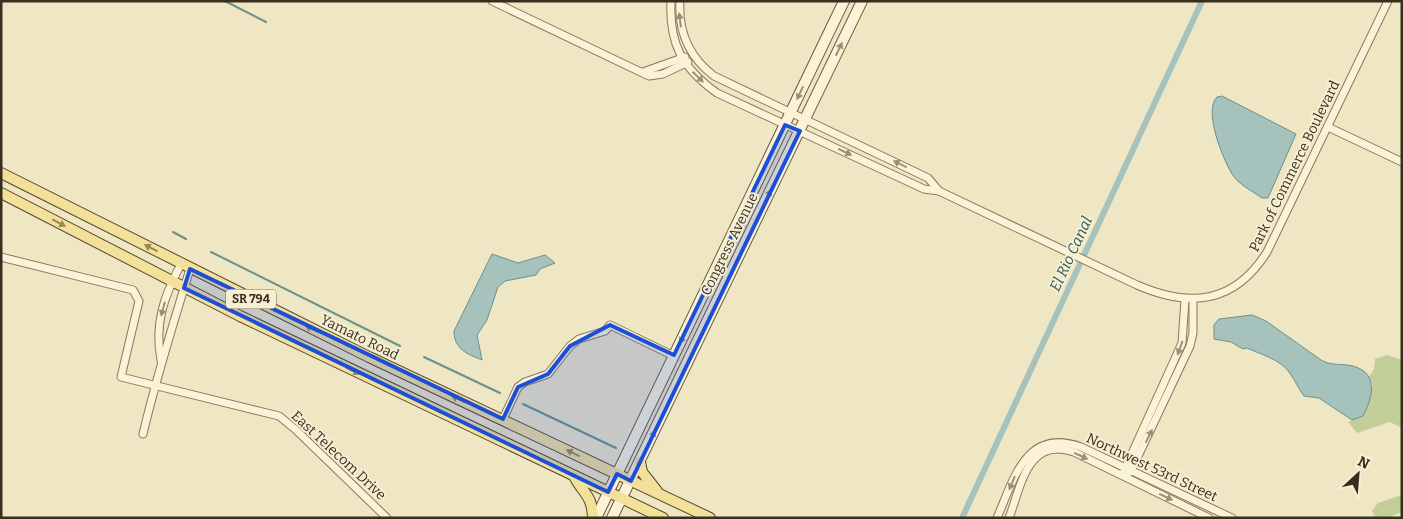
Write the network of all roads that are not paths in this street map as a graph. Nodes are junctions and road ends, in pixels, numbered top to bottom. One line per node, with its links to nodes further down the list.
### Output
1 (492, 1): 8 (street)
2 (671, 1): 8 (street)
3 (680, 1): 7 (street, one-way to 3)
4 (844, 1): 9 (main road, Congress Avenue, one-way to 9)
5 (862, 1): 10 (main road, Congress Avenue, one-way to 5)
6 (1388, 1): 12 (street, Park of Commerce Boulevard)
7 (692, 56): 8 (street); 9 (street, Park of Commerce Boulevard)
8 (685, 61): 11 (street, Park of Commerce Boulevard, one-way to 11)
9 (791, 112): 10 (street, Park of Commerce Boulevard); 11 (main road, Congress Avenue)
10 (806, 119): 13 (main road, Congress Avenue); 16 (street, Park of Commerce Boulevard, one-way to 10)
11 (785, 125): 13 (street, Park of Commerce Boulevard); 25 (main road, Congress Avenue, one-way to 25)
12 (1328, 126): 14 (street); 24 (street, Park of Commerce Boulevard)
13 (800, 131): 16 (street, Park of Commerce Boulevard, one-way to 16); 31 (main road, Congress Avenue, one-way to 13)
14 (1402, 162)
15 (1, 173): 18 (main road, Yamato Road / SR 794)
16 (939, 191): 23 (street, Park of Commerce Boulevard)
17 (1, 192): 18 (main road); 21 (main road, SR 794, one-way to 21)
18 (55, 200): 20 (main road, Yamato Road / SR 794, one-way to 18)
19 (1, 256): 27 (street, East Telecom Drive)
20 (185, 266): 21 (street); 22 (street); 28 (main road, Yamato Road / SR 794, one-way to 20)
21 (172, 282): 22 (main road, SR 794); 26 (street, one-way to 26)
22 (184, 288): 26 (street); 35 (main road, SR 794, one-way to 35)
23 (1185, 300): 24 (street, Park of Commerce Boulevard); 32 (street, one-way to 32)
24 (1193, 300): 33 (street, one-way to 24)
25 (674, 356): 28 (street); 34 (main road, Congress Avenue)
26 (161, 361): 27 (street)
27 (154, 386): 29 (street); 42 (street, East Telecom Drive)
28 (502, 419): 34 (main road, Yamato Road / SR 794, one-way to 28)
29 (143, 434)
30 (1034, 454): 32 (street, Northwest 53rd Street); 36 (street, Northwest 53rd Street, one-way to 36); 46 (street, one-way to 46); 47 (street)
31 (640, 462): 37 (main road, Congress Avenue); 39 (main road)
32 (1124, 467): 33 (street, Northwest 53rd Street); 36 (street)
33 (1131, 471): 36 (street); 49 (street, Northwest 53rd Street)
34 (617, 474): 37 (main road, Yamato Road / SR 794); 38 (main road, Congress Avenue)
35 (574, 476): 38 (main road, SR 794); 43 (main road)
36 (1124, 477): 48 (street, Northwest 53rd Street, one-way to 48)
37 (631, 481): 39 (main road, Yamato Road / SR 794); 40 (main road, Congress Avenue)
38 (608, 492): 40 (main road, SR 794); 43 (main road, Congress Avenue)
39 (659, 493): 45 (main road, Yamato Road / SR 794)
40 (622, 499): 41 (main road, SR 794); 44 (main road, Congress Avenue)
41 (661, 517)
42 (387, 518)
43 (594, 518)
44 (612, 518)
45 (710, 518)
46 (997, 518)
47 (1009, 518)
48 (1209, 518)
49 (1232, 518)

